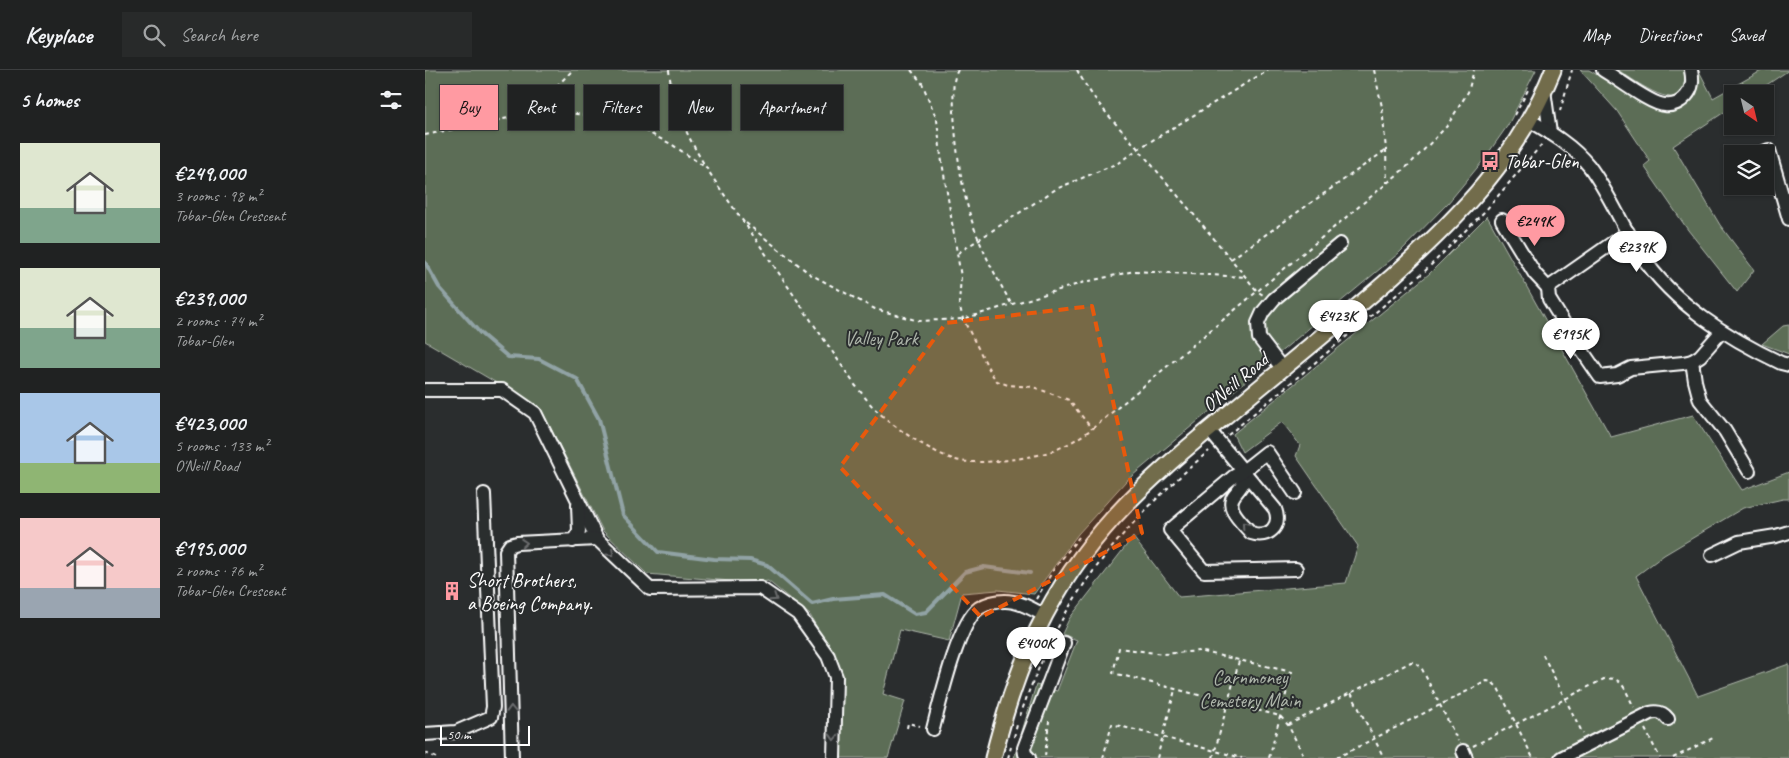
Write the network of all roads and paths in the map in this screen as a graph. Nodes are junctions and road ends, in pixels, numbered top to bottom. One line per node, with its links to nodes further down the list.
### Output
1 (573, 70): 15 (path)
2 (669, 70): 25 (path)
3 (911, 70): 14 (path)
4 (919, 70): 14 (path)
5 (958, 70): 31 (path)
6 (1077, 70): 22 (path)
7 (1268, 70): 22 (path)
8 (1374, 70): 23 (path)
9 (1474, 70): 26 (path)
10 (1553, 70): 16 (main road, O'Neill Road)
11 (1572, 70): 20 (path)
12 (1603, 70): 13 (street)
13 (1691, 70)
14 (914, 72): 33 (path)
15 (558, 85)
16 (1544, 90): 19 (main road, O'Neill Road); 20 (street)
17 (574, 114): 25 (path)
18 (508, 118): 21 (path)
19 (1529, 120): 20 (street); 44 (main road, O'Neill Road)
20 (1551, 133): 30 (street); 48 (path)
21 (425, 135)
22 (1138, 149): 31 (path); 34 (path)
23 (1386, 150): 26 (path); 34 (path)
24 (1774, 167): 27 (street)
25 (707, 168): 28 (path)
26 (1387, 183): 37 (path)
27 (1789, 219)
28 (743, 220): 40 (path); 46 (path)
29 (1502, 220): 36 (street)
30 (1628, 232): 36 (street); 41 (street)
31 (979, 240): 33 (path); 39 (path)
32 (1341, 244): 38 (street)
33 (958, 253): 40 (path)
34 (1231, 259): 35 (path)
35 (1246, 277): 37 (path); 39 (path)
36 (1548, 288): 42 (street)
37 (1257, 291): 38 (path); 46 (path)
38 (1271, 303): 44 (street)
39 (1012, 305): 40 (path)
40 (963, 319): 46 (path)
41 (1721, 331): 42 (street); 43 (street)
42 (1692, 361): 50 (street)
43 (1789, 365)
44 (1282, 368): 47 (main road, O'Neill Road)
45 (425, 390): 53 (street)
46 (1092, 429)
47 (1209, 430): 48 (street); 61 (main road, O'Neill Road)
48 (1220, 442): 49 (street); 81 (path)
49 (1244, 472): 49 (street, one-way to 49); 51 (street); 58 (street)
50 (1749, 472)
51 (1295, 493)
52 (484, 494): 59 (street)
53 (577, 498): 55 (street); 56 (street)
54 (1789, 532): 57 (street)
55 (597, 540): 56 (street); 91 (street, one-way to 91)
56 (573, 541): 60 (street, one-way to 56)
57 (1712, 555)
58 (1296, 569)
59 (489, 612): 60 (street); 78 (street)
60 (508, 612): 90 (street, one-way to 60)
61 (1044, 615): 77 (street); 92 (main road, O'Neill Road)
62 (1064, 643): 94 (street)
63 (1543, 655): 68 (path)
64 (1239, 660): 66 (path); 69 (path); 71 (path)
65 (1624, 688): 68 (path)
66 (1175, 689): 69 (path); 79 (path)
67 (1351, 693): 70 (path); 75 (path); 82 (path)
68 (1565, 698): 74 (path); 83 (path)
69 (1228, 703): 71 (path); 85 (path)
70 (1440, 705): 74 (path); 82 (path); 87 (path)
71 (1280, 716): 75 (path); 99 (path)
72 (1049, 719): 88 (path)
73 (1668, 719): 83 (street)
74 (1516, 724): 87 (path); 103 (path)
75 (1288, 725): 100 (path)
76 (907, 728): 77 (path)
77 (933, 729)
78 (425, 734)
79 (1163, 737): 85 (path); 95 (path); 96 (path)
80 (1715, 737): 105 (path)
81 (1013, 739)
82 (1374, 739): 101 (path); 102 (path)
83 (1589, 744): 104 (street)
84 (1011, 747): 93 (path)
85 (1215, 751): 97 (path); 98 (path)
86 (425, 753): 89 (path)
87 (1465, 754)
88 (1045, 756)
89 (437, 758)
90 (512, 758)
91 (834, 758)
92 (993, 758)
93 (1009, 758)
94 (1029, 758)
95 (1103, 758)
96 (1157, 758)
97 (1213, 758)
98 (1242, 758)
99 (1269, 758)
100 (1305, 758)
101 (1336, 758)
102 (1383, 758)
103 (1533, 758)
104 (1561, 758)
105 (1673, 758)

